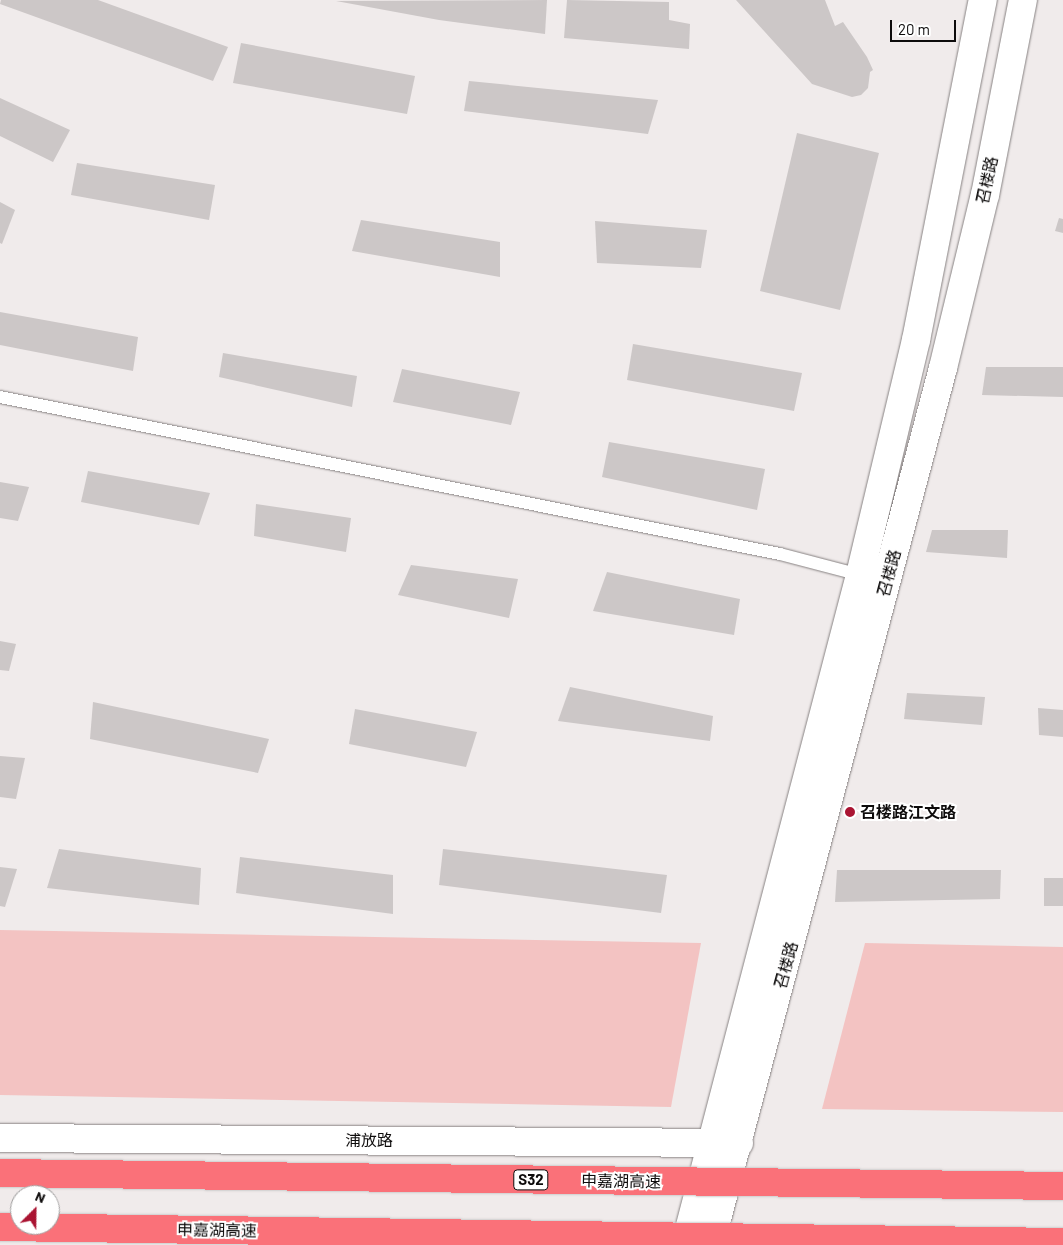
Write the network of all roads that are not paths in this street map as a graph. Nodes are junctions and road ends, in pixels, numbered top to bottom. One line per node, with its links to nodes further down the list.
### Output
1 (984, 0): 4 (street, 召楼路)
2 (1023, 0): 7 (street, 召楼路)
3 (0, 397): 4 (lane)
4 (860, 575): 6 (street, 召楼路)
5 (0, 1138): 6 (street, 浦放路)
6 (712, 1141): 7 (street, 浦放路); 12 (street, 召楼路)
7 (739, 1142): 13 (street, 召楼路)
8 (0, 1173): 9 (highway, 申嘉湖高速 / S32, bridge)
9 (1063, 1186)
10 (0, 1227): 11 (highway, 申嘉湖高速, bridge)
11 (1063, 1242)
12 (685, 1245)
13 (710, 1245)

